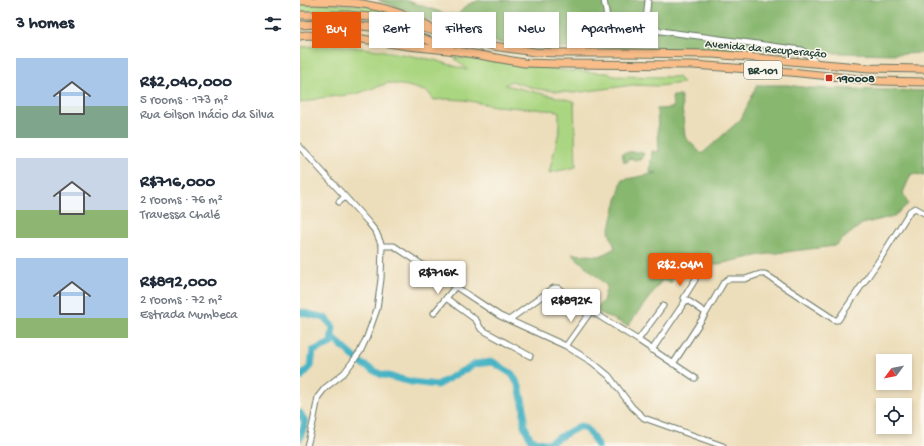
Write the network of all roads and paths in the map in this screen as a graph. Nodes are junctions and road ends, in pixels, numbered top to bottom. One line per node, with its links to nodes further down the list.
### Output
1 (604, 0): 5 (street)
2 (648, 0): 6 (street)
3 (300, 1): 4 (highway)
4 (316, 1): 9 (highway)
5 (606, 12)
6 (647, 12)
7 (300, 15): 10 (highway, BR-101)
8 (300, 25): 14 (highway, BR-101)
9 (432, 28)
10 (432, 30)
11 (658, 32): 15 (street)
12 (300, 36): 14 (highway)
13 (496, 46): 15 (highway, Avenida da Recuperação / BR-101)
14 (457, 51): 17 (highway, BR-101)
15 (817, 63): 16 (highway, Avenida da Recuperação / BR-101)
16 (924, 69)
17 (924, 82)
18 (300, 147): 19 (street)
19 (345, 197): 20 (street); 22 (street)
20 (339, 202)
21 (924, 213): 30 (street)
22 (382, 246): 24 (street); 38 (street)
23 (695, 280): 26 (street)
24 (455, 287): 25 (street); 31 (street)
25 (446, 298): 29 (street); 35 (street)
26 (685, 299): 30 (street); 34 (street)
27 (662, 306): 32 (street)
28 (591, 312): 31 (street); 32 (street); 33 (street)
29 (434, 313)
30 (706, 313): 36 (street)
31 (510, 320): 33 (street)
32 (638, 340): 34 (street)
33 (566, 346): 39 (street)
34 (652, 350): 36 (street)
35 (530, 356)
36 (673, 364): 37 (street)
37 (695, 378)
38 (307, 446)
39 (723, 446)

